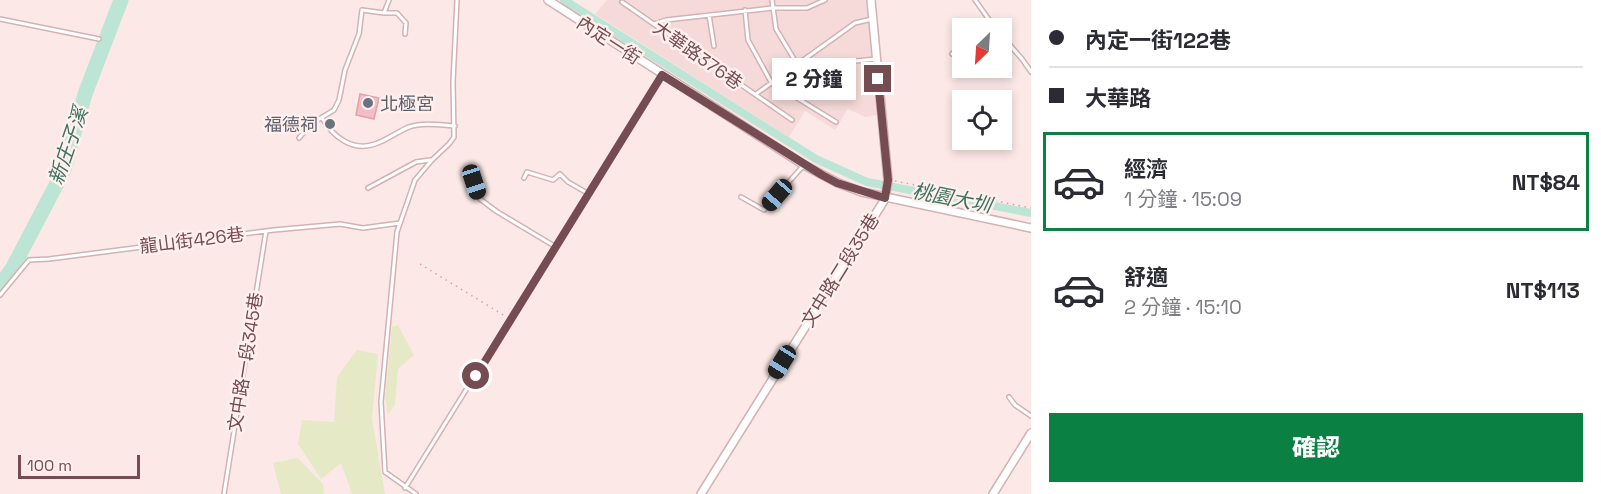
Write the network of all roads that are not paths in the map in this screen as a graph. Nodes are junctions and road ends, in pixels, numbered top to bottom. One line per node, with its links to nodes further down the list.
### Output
1 (389, 0): 11 (lane)
2 (457, 0): 34 (lane)
3 (548, 0): 26 (street, 內定一街)
4 (772, 0): 9 (lane)
5 (825, 0): 9 (lane)
6 (871, 0): 13 (street)
7 (975, 0): 14 (lane)
8 (622, 2): 16 (lane, 大華路376巷)
9 (772, 8): 10 (lane); 23 (lane)
10 (745, 10): 12 (lane); 27 (lane)
11 (384, 13): 17 (lane); 31 (lane)
12 (709, 15): 16 (lane); 19 (lane)
13 (873, 18): 21 (street); 23 (lane, 大華路376巷)
14 (987, 18)
15 (0, 19): 18 (lane)
16 (654, 24): 29 (lane, 大華路376巷)
17 (405, 34)
18 (99, 39)
19 (714, 46)
20 (1012, 48): 25 (lane)
21 (876, 58): 22 (lane); 43 (street)
22 (843, 62): 24 (lane); 30 (lane)
23 (797, 64): 24 (lane); 27 (lane, 大華路376巷)
24 (814, 65): 28 (lane)
25 (1031, 72)
26 (662, 75): 37 (street, 內定一街); 41 (lane)
27 (771, 82): 29 (lane, 大華路376巷); 33 (lane)
28 (820, 91)
29 (756, 94): 32 (lane)
30 (848, 94)
31 (322, 118): 34 (lane); 35 (lane)
32 (792, 120)
33 (836, 122)
34 (455, 126): 36 (lane)
35 (299, 138)
36 (432, 160): 40 (lane); 44 (lane)
37 (804, 165): 42 (lane); 43 (street, 內定一街)
38 (524, 178): 41 (lane)
39 (474, 182): 47 (lane)
40 (368, 188)
41 (589, 194): 47 (lane)
42 (741, 196)
43 (885, 198): 45 (street, 內定一街); 55 (street, 文中路二段35巷)
44 (400, 224): 46 (lane, 龍山街426巷); 52 (lane)
45 (1031, 228)
46 (266, 231): 48 (lane, 龍山街426巷); 53 (lane, 文中路一段345巷)
47 (556, 247): 52 (lane)
48 (0, 295)
49 (1009, 397): 50 (lane)
50 (1031, 416)
51 (1031, 433): 56 (street)
52 (405, 488): 54 (lane)
53 (224, 494)
54 (416, 494)
55 (701, 494)
56 (993, 494)

